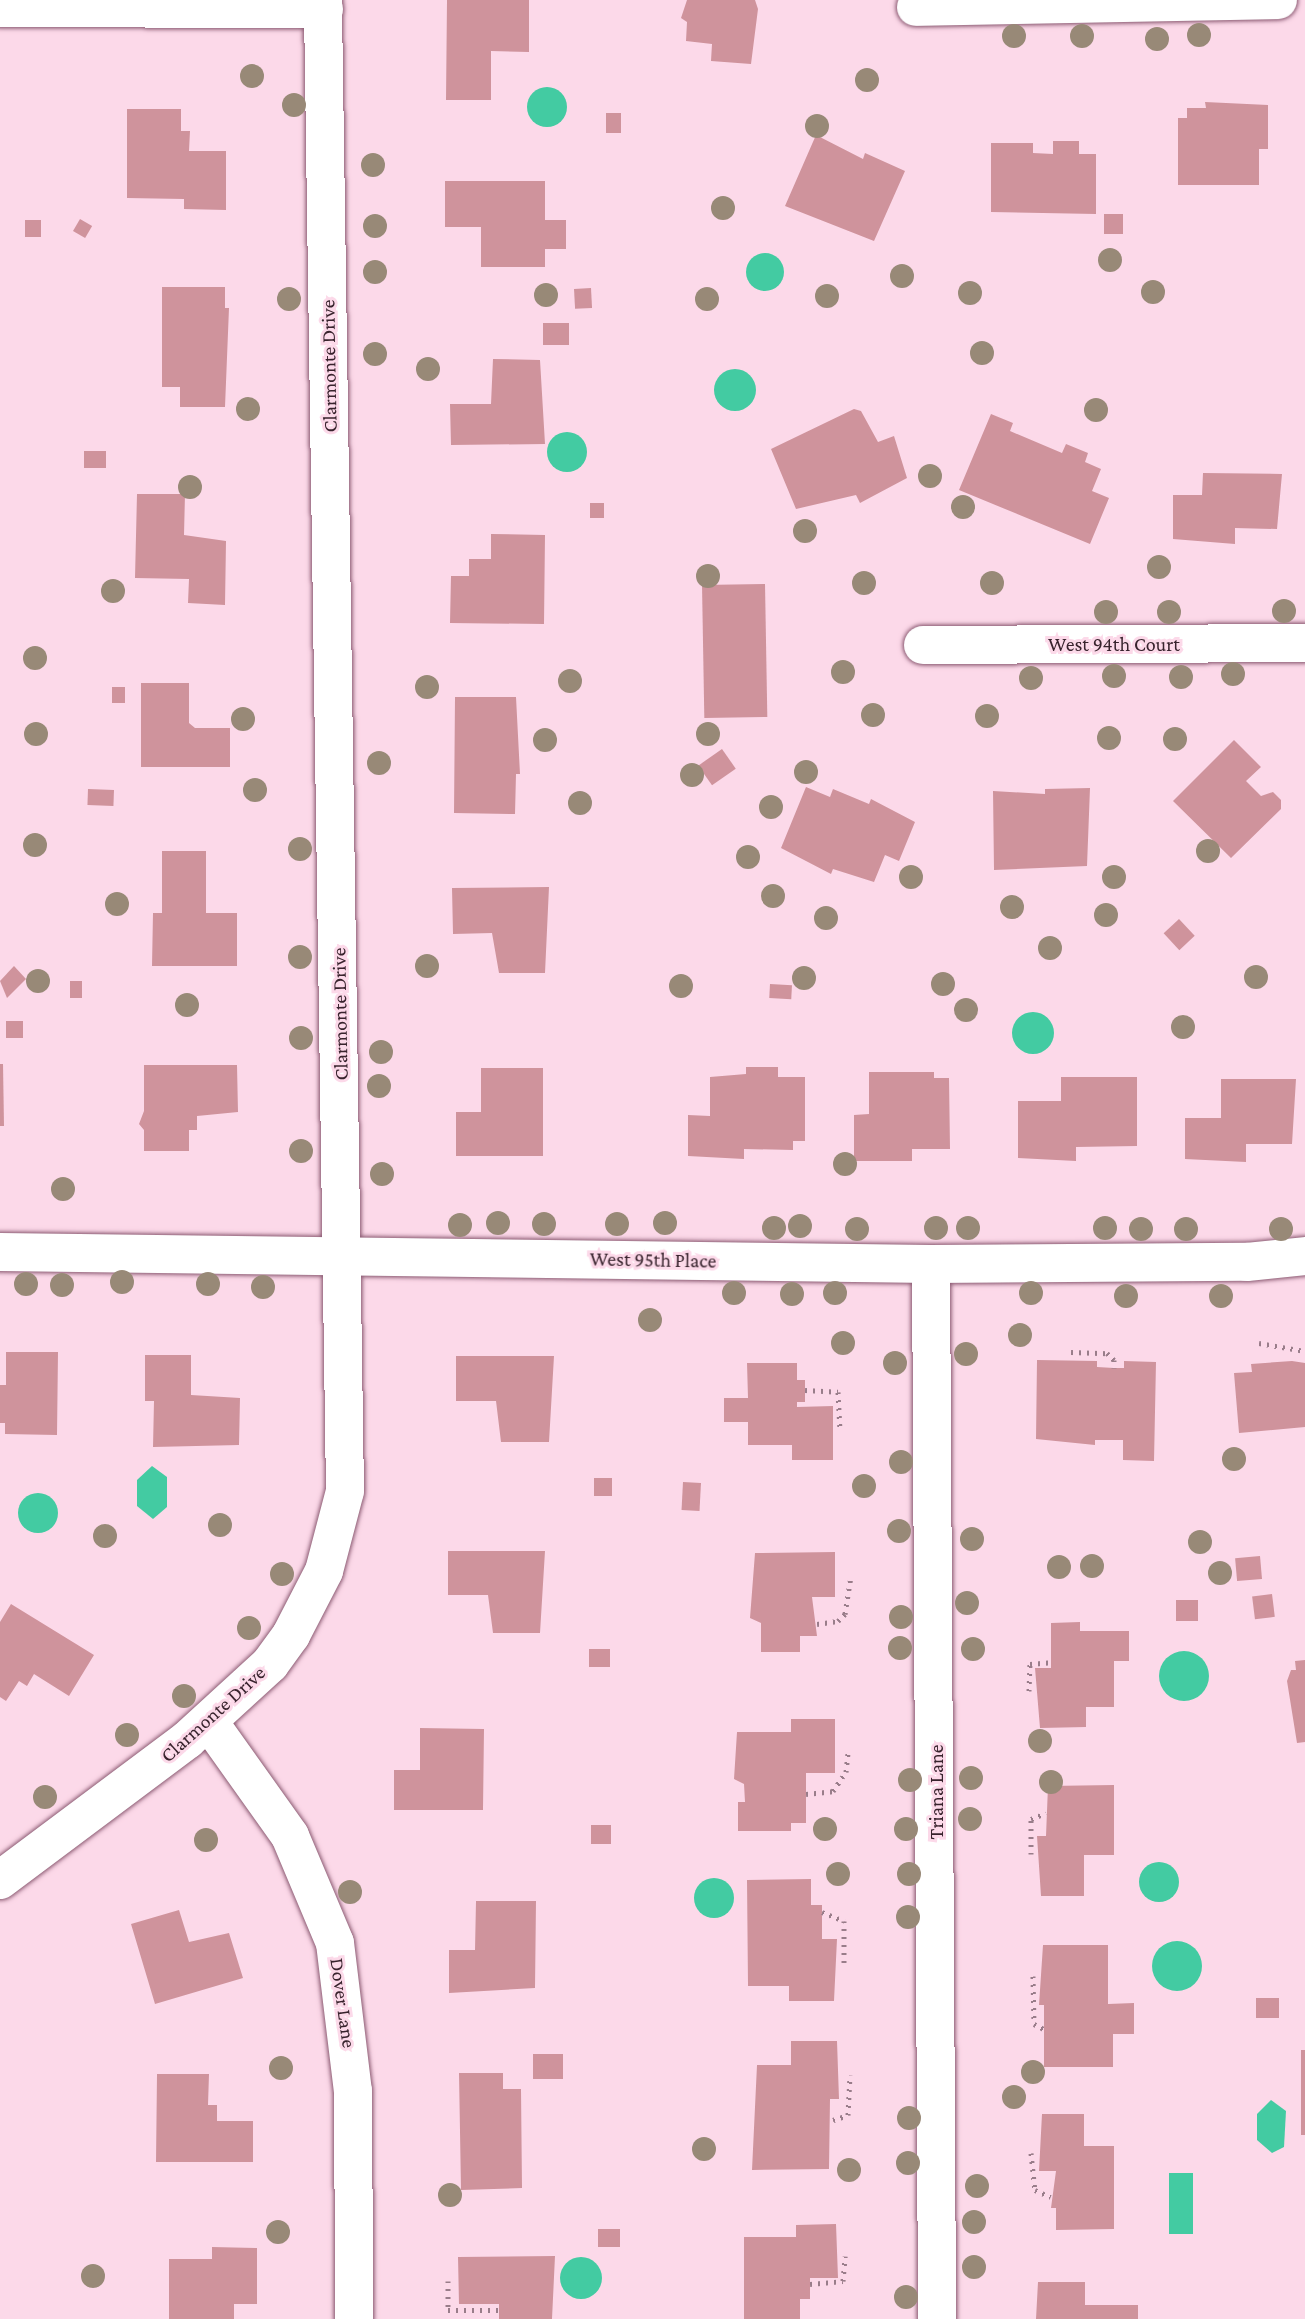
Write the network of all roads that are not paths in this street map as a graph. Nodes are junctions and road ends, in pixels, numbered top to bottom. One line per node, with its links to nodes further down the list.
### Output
1 (1278, 0): 3 (street)
2 (324, 4): 4 (street); 8 (street, Clarmonte Drive)
3 (916, 7)
4 (0, 8)
5 (1305, 643): 6 (street, West 94th Court)
6 (923, 645)
7 (0, 1252): 8 (street, West 95th Place)
8 (344, 1254): 10 (street, West 95th Place); 11 (street, Clarmonte Drive)
9 (1305, 1256): 10 (street, West 95th Place)
10 (931, 1264): 14 (street, Triana Lane)
11 (209, 1722): 12 (street, Clarmonte Drive); 13 (street, Dover Lane)
12 (0, 1880)
13 (354, 2319)
14 (937, 2319)

